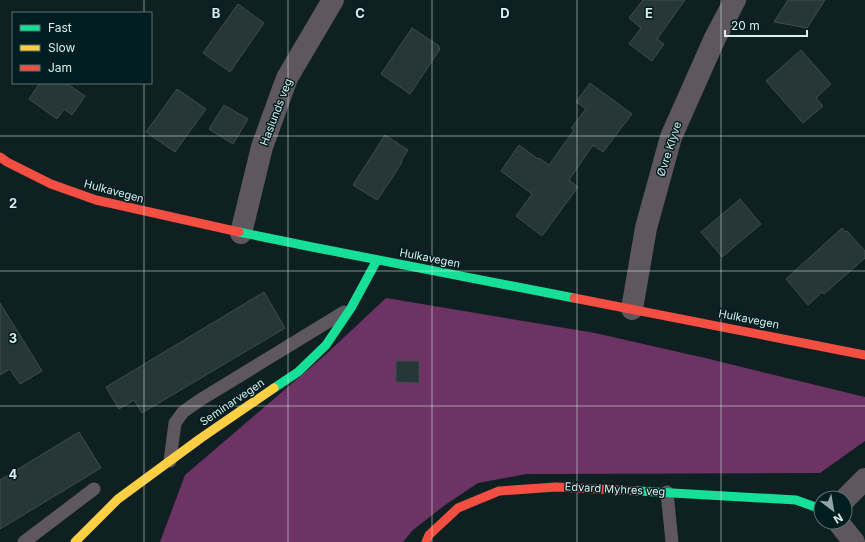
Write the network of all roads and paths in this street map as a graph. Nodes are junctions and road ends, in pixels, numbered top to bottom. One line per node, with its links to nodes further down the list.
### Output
1 (333, 0): 4 (street, Haslunds veg)
2 (735, 0): 7 (street, Øvre Klyve)
3 (0, 157): 4 (main road, Hulkavegen)
4 (241, 233): 5 (main road, Hulkavegen)
5 (377, 260): 6 (main road, Seminarvegen); 7 (main road, Hulkavegen)
6 (351, 308): 9 (main road, Seminarvegen); 9 (lane)
7 (632, 309): 8 (main road, Hulkavegen)
8 (865, 355)
9 (170, 461): 17 (main road, Seminarvegen)
10 (865, 479): 12 (street)
11 (94, 489): 16 (lane)
12 (853, 491)
13 (667, 492): 14 (main road, Edvard Myhres veg); 18 (main road, Edvard Myhres veg); 19 (lane)
14 (813, 506)
15 (844, 530): 20 (street)
16 (24, 542)
17 (75, 542)
18 (426, 542)
19 (672, 542)
20 (854, 542)

